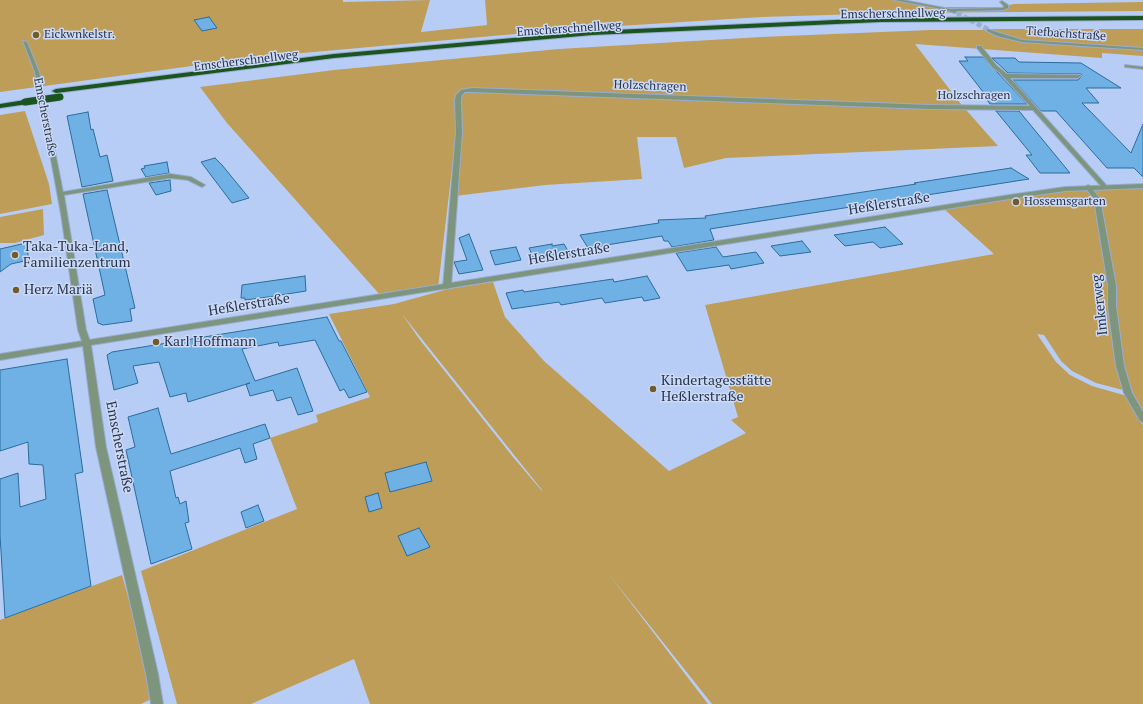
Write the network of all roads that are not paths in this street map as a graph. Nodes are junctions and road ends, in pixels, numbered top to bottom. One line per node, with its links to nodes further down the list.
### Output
1 (896, 0): 3 (street)
2 (1002, 2): 3 (street)
3 (951, 10): 4 (street)
4 (957, 13)
5 (1143, 16): 15 (highway, Emscherschnellweg)
6 (1143, 23): 15 (highway, Emscherschnellweg)
7 (989, 30): 10 (street, Tiefbachstraße)
8 (25, 42): 24 (street, Emscherstraße)
9 (979, 47): 13 (street)
10 (1143, 48)
11 (1127, 66): 12 (street)
12 (1143, 68)
13 (1006, 76): 14 (street); 19 (street)
14 (1078, 76)
15 (186, 77): 17 (highway, Emscherschnellweg, bridge)
16 (0, 99): 17 (highway, Emscherschnellweg)
17 (24, 99): 18 (highway, Emscherschnellweg)
18 (0, 106)
19 (1034, 108): 21 (street); 25 (street, Holzschragen)
20 (202, 185): 24 (street)
21 (1104, 186): 22 (street, Heßlerstraße); 23 (street, Heßlerstraße)
22 (1143, 186)
23 (1088, 187): 25 (street, Heßlerstraße); 28 (street, Imkerweg)
24 (60, 194): 26 (street, Emscherstraße)
25 (446, 287): 26 (street, Heßlerstraße)
26 (86, 344): 27 (street, Heßlerstraße); 29 (street, Emscherstraße)
27 (0, 357)
28 (1143, 419)
29 (157, 704)

